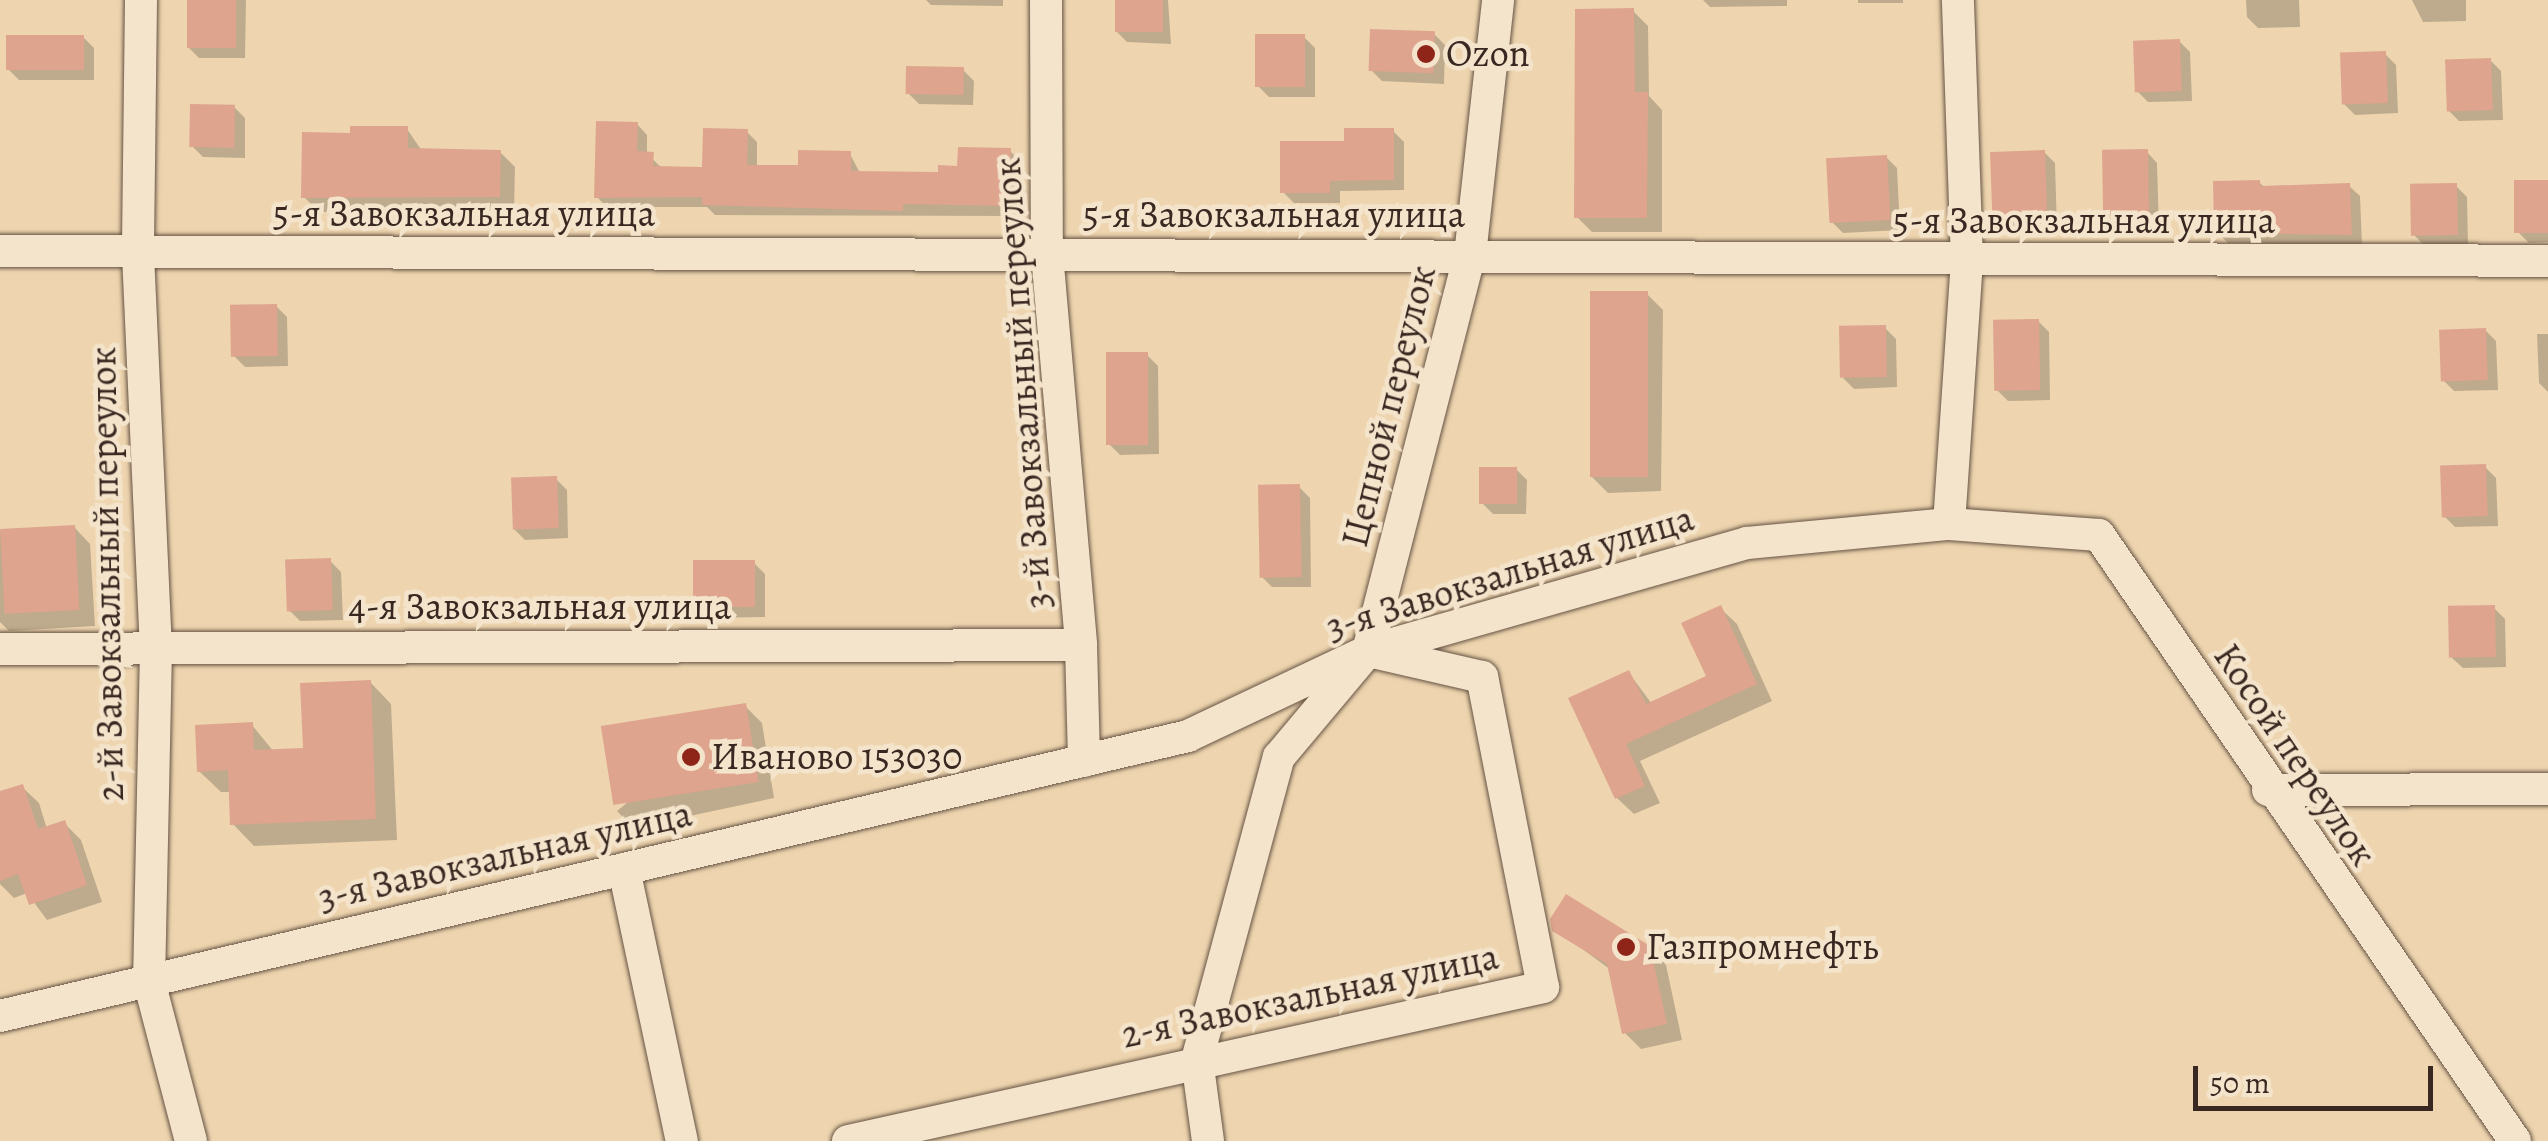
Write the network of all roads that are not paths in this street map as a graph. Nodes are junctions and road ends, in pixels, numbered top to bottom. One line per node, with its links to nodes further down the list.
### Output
1 (141, 0): 6 (street, 2-й Завокзальный переулок)
2 (1046, 0): 7 (street, 3-й Завокзальный переулок)
3 (1498, 0): 8 (street, Цепной переулок)
4 (1958, 0): 10 (street)
5 (0, 252): 6 (street, 5-я Завокзальная улица)
6 (138, 254): 7 (street, 5-я Завокзальная улица); 14 (street, 2-й Завокзальный переулок)
7 (1047, 254): 8 (street, 5-я Завокзальная улица); 12 (street, 3-й Завокзальный переулок)
8 (1470, 254): 10 (street, 5-я Завокзальная улица); 15 (street, Цепной переулок)
9 (2548, 261): 10 (street, 5-я Завокзальная улица)
10 (1967, 262): 11 (street)
11 (1949, 524): 15 (street, 3-я Завокзальная улица); 18 (street, Косой переулок)
12 (1081, 644): 14 (street, 4-я Завокзальная улица); 16 (street, 3-й Завокзальный переулок)
13 (0, 649): 14 (street, 4-я Завокзальная улица)
14 (156, 650): 20 (street, 2-й Завокзальный переулок)
15 (1368, 651): 16 (street, 3-я Завокзальная улица); 22 (street); 22 (street, 2-я Завокзальная улица)
16 (1084, 761): 19 (street, 3-я Завокзальная улица)
17 (2548, 789): 18 (street)
18 (2268, 790): 27 (street, Косой переулок)
19 (624, 869): 20 (street, 3-я Завокзальная улица); 24 (street)
20 (149, 981): 21 (street, 3-я Завокзальная улица); 23 (street, 2-й Завокзальный переулок)
21 (0, 1016)
22 (1197, 1060): 25 (street, 2-я Завокзальная улица); 26 (street)
23 (190, 1141)
24 (682, 1141)
25 (848, 1141)
26 (1208, 1141)
27 (2515, 1141)

